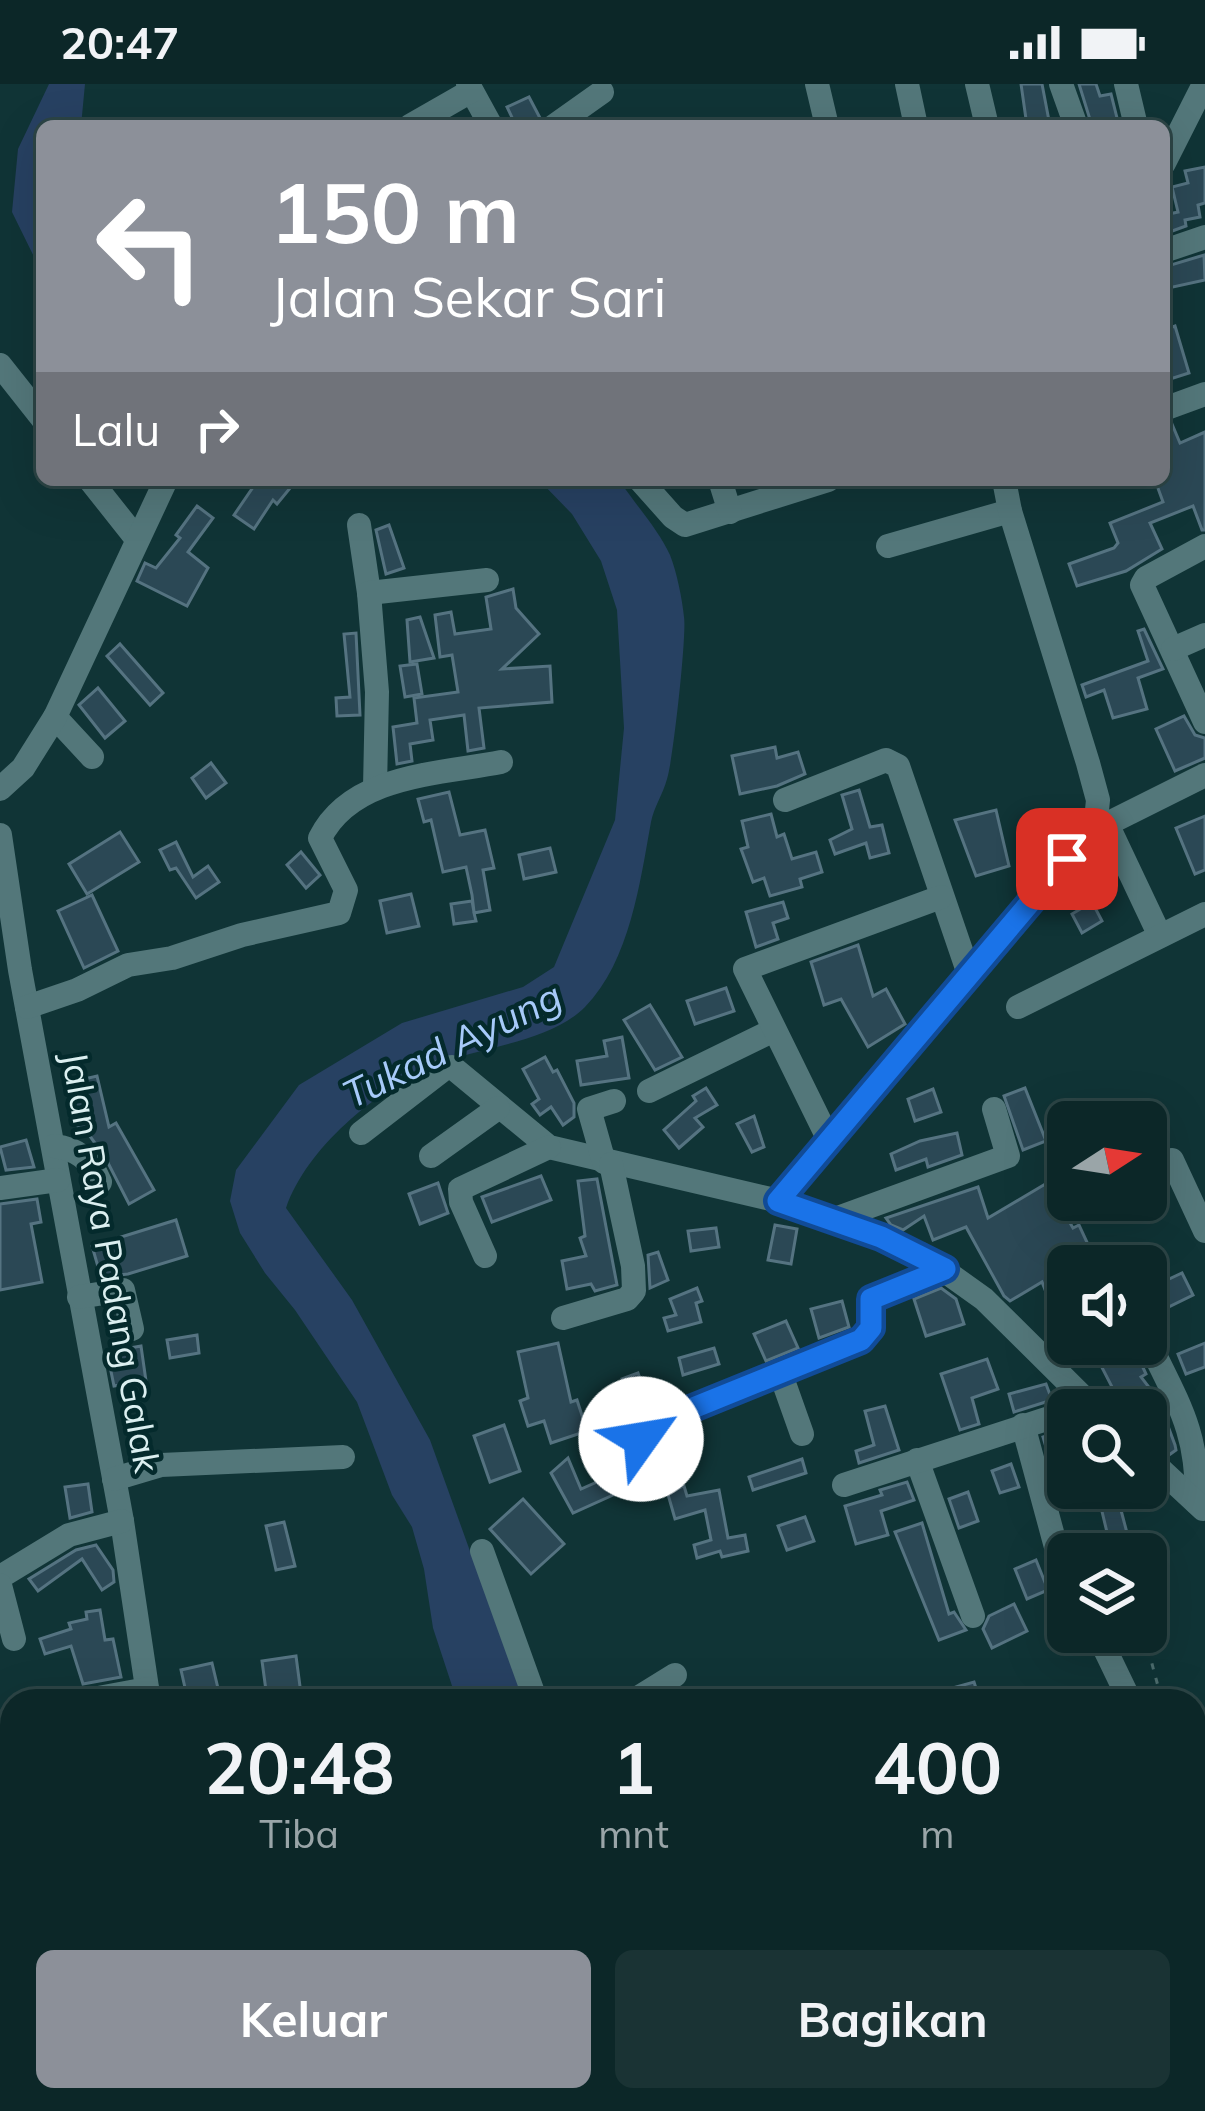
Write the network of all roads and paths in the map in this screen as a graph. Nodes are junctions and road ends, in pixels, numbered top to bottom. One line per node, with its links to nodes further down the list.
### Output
1 (817, 84): 12 (street)
2 (907, 84): 13 (street)
3 (977, 84): 14 (street)
4 (1061, 84): 15 (street)
5 (1126, 84): 16 (street)
6 (1204, 84): 17 (street)
7 (469, 87): 9 (street); 10 (street)
8 (602, 92): 11 (street)
9 (419, 120)
10 (488, 120)
11 (562, 120)
12 (826, 120)
13 (915, 120)
14 (986, 120)
15 (1074, 120)
16 (1135, 120)
17 (1170, 152)
18 (1205, 237): 19 (street)
19 (1170, 248)
20 (0, 364): 23 (street)
21 (1205, 394): 22 (street)
22 (1170, 407)
23 (36, 410)
24 (95, 486): 32 (street)
25 (163, 486): 32 (street)
26 (645, 486): 30 (street)
27 (722, 486): 30 (street)
28 (810, 486): 30 (street)
29 (1001, 490): 33 (street); 47 (street)
30 (730, 512)
31 (358, 525): 36 (street)
32 (136, 538): 39 (street)
33 (888, 546)
34 (1205, 546): 38 (street)
35 (487, 580): 36 (street)
36 (369, 593): 44 (street)
37 (1205, 634): 38 (street)
38 (1173, 650): 40 (street)
39 (55, 718): 41 (street); 45 (street)
40 (1205, 722)
41 (92, 757)
42 (501, 762): 44 (street)
43 (1205, 776): 47 (street)
44 (375, 788): 53 (street)
45 (0, 789)
46 (785, 800): 49 (street)
47 (1101, 827): 51 (street); 52 (street)
48 (0, 835): 53 (street, Jalan Raya Padang Galak)
49 (941, 897): 52 (street); 55 (street)
50 (1205, 914): 51 (street)
51 (1160, 936): 54 (street)
52 (969, 974): 61 (street)
53 (27, 1007): 62 (street, Jalan Raya Padang Galak)
54 (1018, 1007)
55 (772, 1031): 56 (street); 61 (street)
56 (649, 1091)
57 (614, 1101): 66 (street)
58 (498, 1108): 60 (street); 63 (street); 64 (street)
59 (994, 1109): 71 (street)
60 (361, 1133)
61 (828, 1138): 70 (street)
62 (54, 1146): 67 (street, Jalan Raya Padang Galak); 68 (street)
63 (549, 1148): 66 (street); 73 (street)
64 (431, 1156)
65 (1172, 1160): 72 (street)
66 (607, 1163): 70 (street); 76 (street)
67 (58, 1180): 69 (street); 75 (street, Jalan Raya Padang Galak)
68 (100, 1182)
69 (0, 1188)
70 (778, 1201): 71 (street)
71 (835, 1219): 74 (street)
72 (1205, 1231)
73 (485, 1256)
74 (945, 1269): 79 (street); 80 (street)
75 (79, 1297): 77 (street); 88 (street, Jalan Raya Padang Galak)
76 (563, 1318)
77 (132, 1329)
78 (1160, 1365): 90 (street)
79 (780, 1372): 83 (street); 87 (street)
80 (1065, 1389)
81 (1047, 1419): 82 (street)
82 (1023, 1425): 85 (street); 92 (street)
83 (802, 1434)
84 (343, 1457): 88 (street)
85 (917, 1460): 89 (street); 95 (street)
86 (1167, 1475): 90 (street)
87 (656, 1478)
88 (114, 1479): 91 (street, Jalan Raya Padang Galak)
89 (844, 1484)
90 (1201, 1507)
91 (122, 1521): 94 (street); 100 (street, Jalan Raya Padang Galak)
92 (1052, 1533)
93 (482, 1551): 101 (street)
94 (0, 1581): 96 (street)
95 (973, 1616)
96 (14, 1639)
97 (1107, 1653): 103 (street)
98 (1149, 1653): 104 (path)
99 (675, 1675): 102 (street)
100 (147, 1689)
101 (532, 1689)
102 (652, 1689)
103 (1124, 1689)
104 (1159, 1689)

